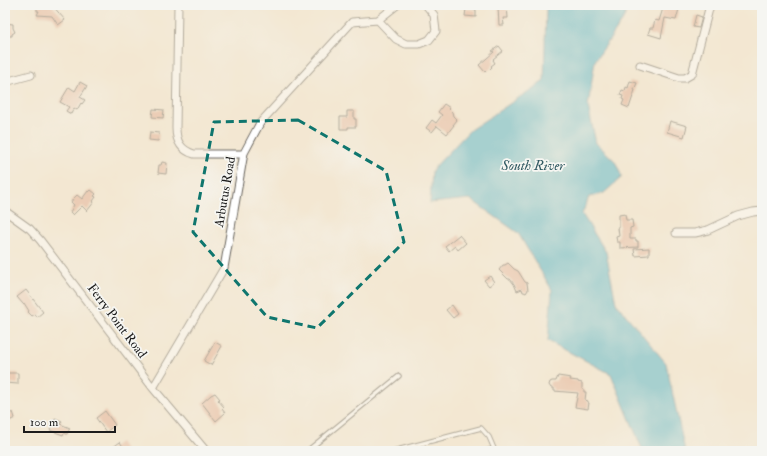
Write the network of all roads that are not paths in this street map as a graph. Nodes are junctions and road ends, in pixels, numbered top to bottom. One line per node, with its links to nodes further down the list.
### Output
1 (178, 5): 9 (street)
2 (397, 5): 5 (street)
3 (426, 5): 5 (street)
4 (710, 5): 6 (street)
5 (378, 20): 9 (street, Arbutus Road)
6 (640, 66)
7 (31, 75): 8 (street)
8 (5, 82)
9 (244, 154): 14 (street, Arbutus Road)
10 (5, 211): 14 (street, Ferry Point Road)
11 (762, 212): 12 (street)
12 (676, 233)
13 (399, 376): 17 (lane)
14 (153, 388): 16 (street, Ferry Point Road)
15 (494, 450): 18 (lane); 19 (lane)
16 (206, 451)
17 (307, 451)
18 (392, 451)
19 (486, 451)

